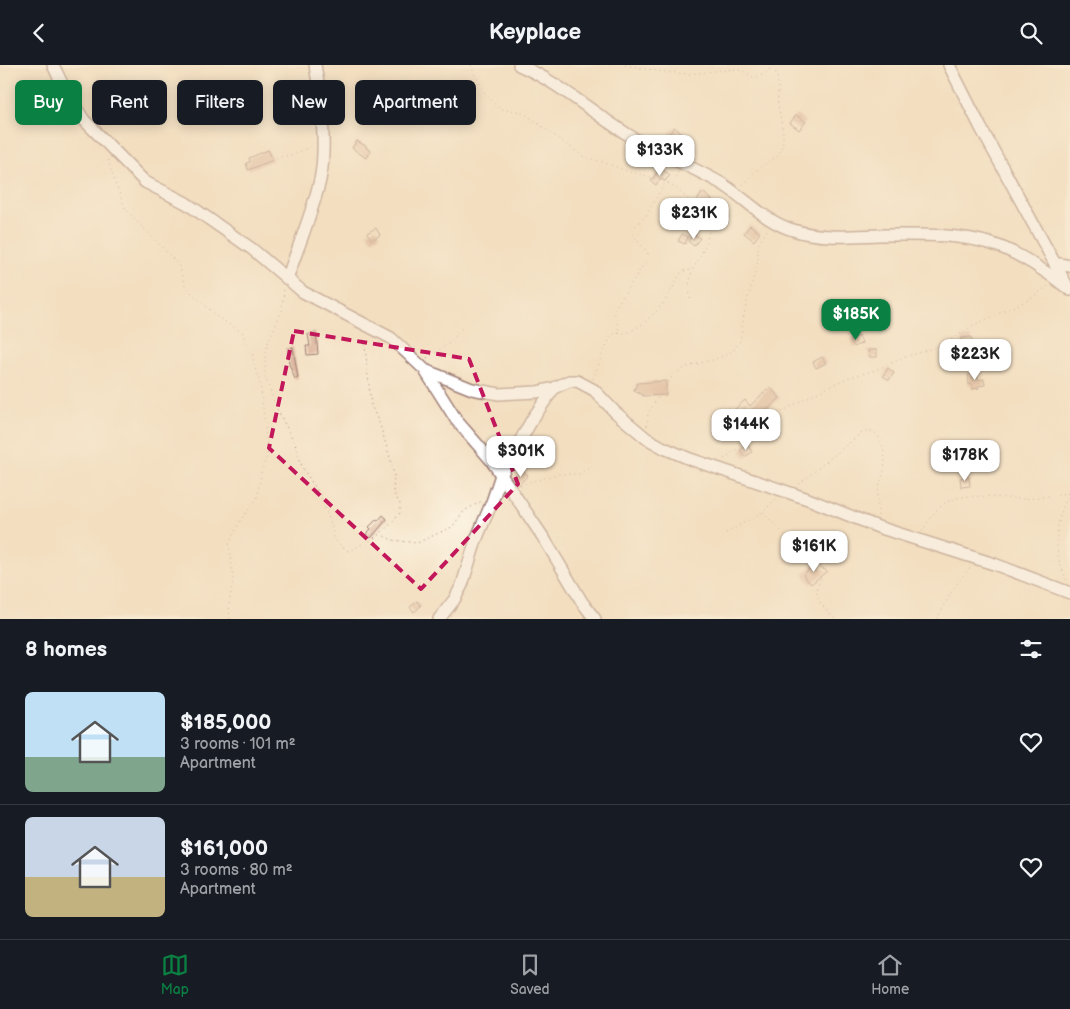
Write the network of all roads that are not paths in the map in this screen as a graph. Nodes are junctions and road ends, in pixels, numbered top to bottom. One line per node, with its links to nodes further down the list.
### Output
1 (53, 65): 7 (street)
2 (316, 65): 7 (street)
3 (519, 65): 8 (street)
4 (950, 65): 5 (street)
5 (1055, 265): 6 (street); 8 (street)
6 (1070, 266)
7 (287, 279): 9 (street)
8 (1070, 290)
9 (423, 368): 10 (street); 11 (street)
10 (554, 388): 11 (street); 12 (street)
11 (501, 475): 13 (street); 14 (street)
12 (1070, 593)
13 (439, 619)
14 (595, 619)

